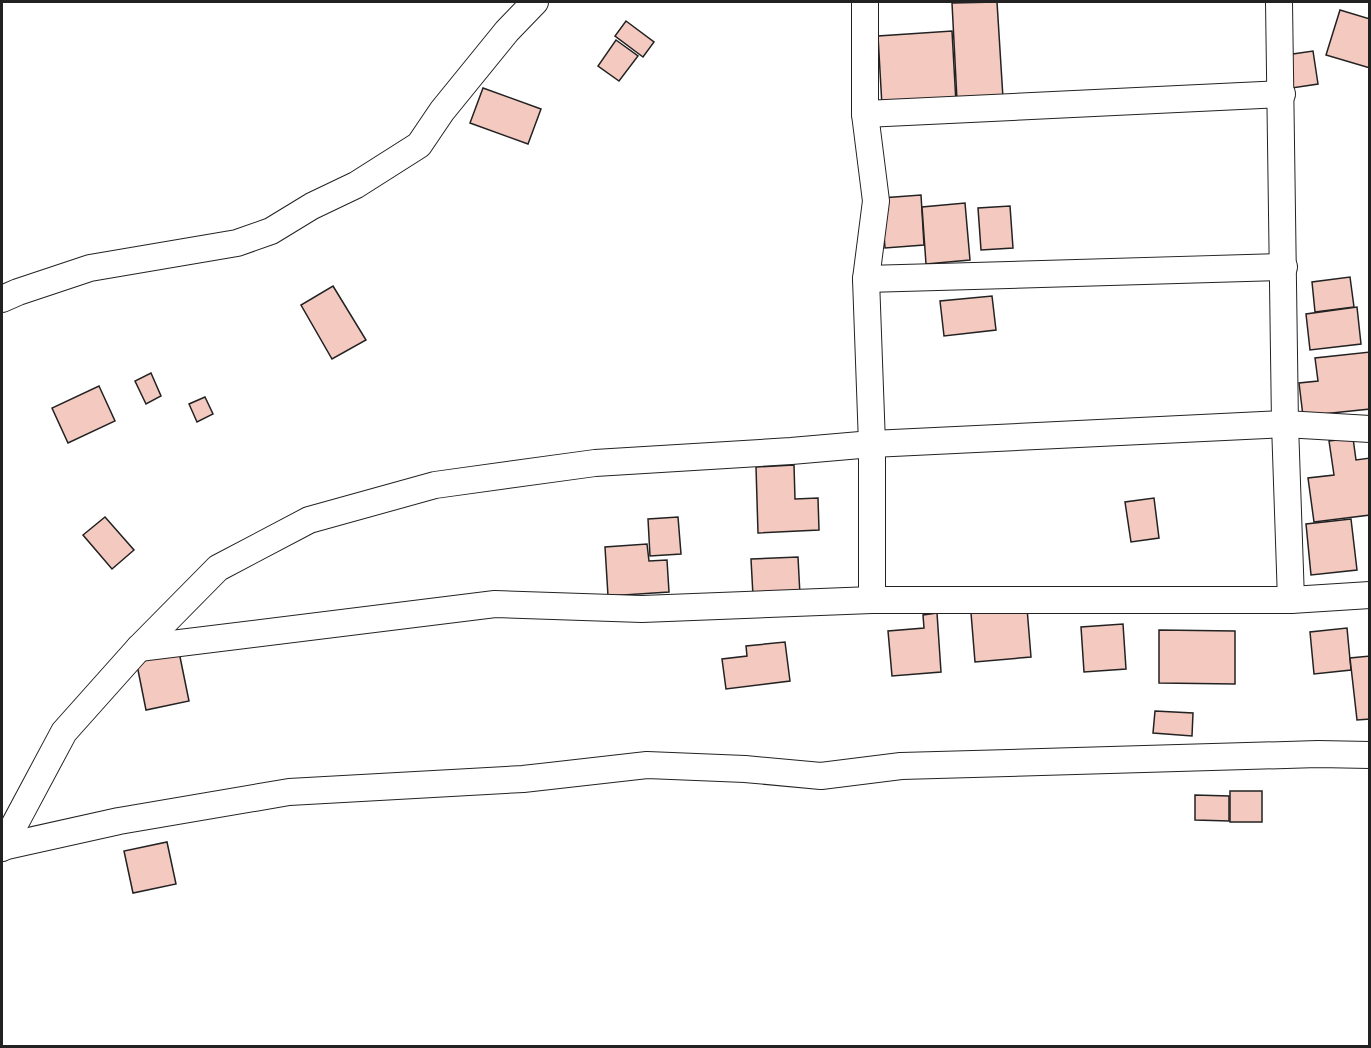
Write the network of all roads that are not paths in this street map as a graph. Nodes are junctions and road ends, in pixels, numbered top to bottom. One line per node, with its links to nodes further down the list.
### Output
1 (535, 2): 8 (street)
2 (865, 2): 5 (street)
3 (1279, 2): 4 (street)
4 (1282, 94): 5 (street); 6 (street)
5 (865, 114): 7 (street)
6 (1284, 267): 7 (street); 9 (street)
7 (866, 279): 11 (street)
8 (2, 300)
9 (1285, 424): 10 (street); 11 (street); 14 (street)
10 (1370, 429)
11 (873, 444): 13 (street); 15 (street)
12 (1370, 595): 14 (street)
13 (872, 600): 14 (street); 15 (street)
14 (1291, 600)
15 (139, 648): 17 (street)
16 (1370, 755): 17 (street)
17 (2, 847)

